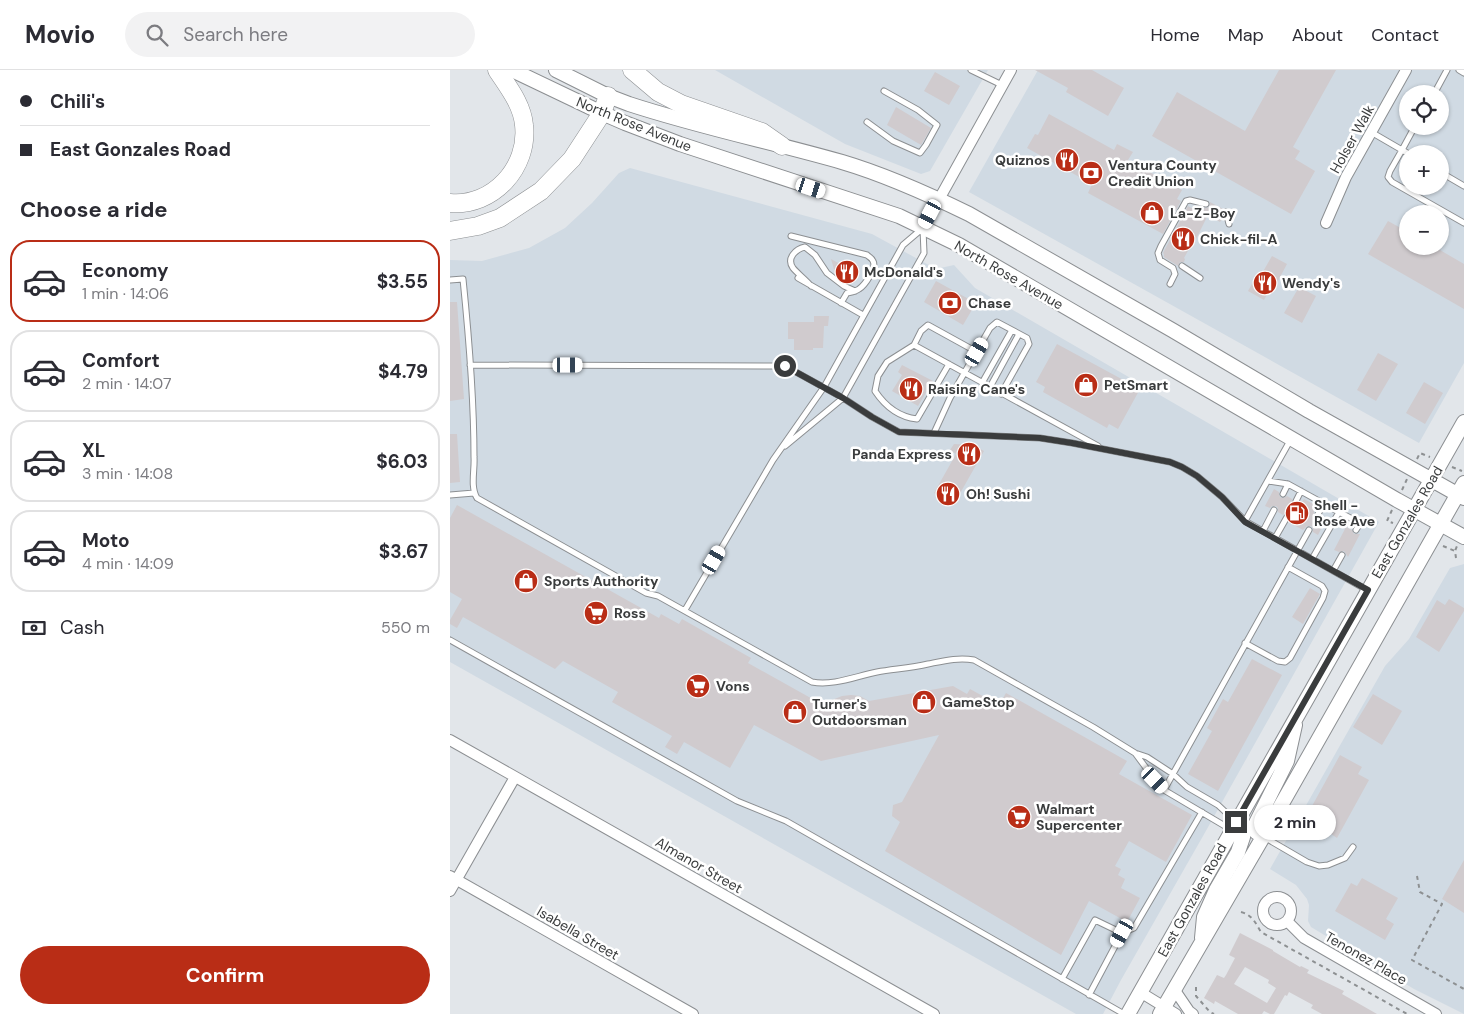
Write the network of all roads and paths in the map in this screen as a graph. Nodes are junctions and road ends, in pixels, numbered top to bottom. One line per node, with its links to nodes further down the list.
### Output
1 (497, 70): 26 (highway)
2 (512, 70): 15 (main road, North Rose Avenue)
3 (556, 70): 14 (main road, North Rose Avenue)
4 (632, 70): 18 (highway)
5 (971, 70): 11 (lane)
6 (1011, 70): 11 (street)
7 (1406, 70): 17 (street, Holser Walk)
8 (1447, 70): 12 (lane)
9 (1459, 70): 10 (lane)
10 (1464, 73)
11 (1003, 85): 25 (street)
12 (1439, 85)
13 (884, 92): 16 (lane)
14 (608, 96): 15 (highway); 18 (main road, North Rose Avenue)
15 (602, 113): 30 (main road, North Rose Avenue); 31 (highway)
16 (867, 122)
17 (1371, 132): 19 (lane); 28 (street, Holser Walk)
18 (782, 146): 25 (main road, North Rose Avenue)
19 (1399, 148)
20 (1399, 155): 22 (lane)
21 (1449, 177): 23 (lane)
22 (1399, 186)
23 (1464, 186)
24 (1415, 195): 29 (lane)
25 (938, 199): 30 (street); 59 (main road, North Rose Avenue)
26 (450, 203)
27 (1206, 204): 37 (lane)
28 (1326, 223)
29 (1464, 223)
30 (923, 228): 41 (lane); 53 (lane); 56 (main road, North Rose Avenue)
31 (450, 231)
32 (791, 236): 39 (lane)
33 (1182, 266): 35 (lane)
34 (798, 278): 38 (lane)
35 (1200, 278)
36 (450, 280): 47 (lane)
37 (1170, 284)
38 (811, 286): 39 (lane); 40 (lane)
39 (856, 291): 40 (lane)
40 (841, 302): 41 (lane)
41 (863, 315): 50 (lane)
42 (1012, 330): 43 (lane); 45 (lane); 49 (lane)
43 (1019, 334): 51 (lane); 52 (lane)
44 (914, 345): 45 (lane); 46 (lane); 46 (lane)
45 (977, 352): 48 (lane)
46 (949, 364): 48 (lane)
47 (470, 365): 50 (lane); 64 (lane)
48 (965, 373): 49 (lane); 55 (lane)
49 (982, 383): 51 (lane)
50 (824, 387): 53 (lane); 57 (lane)
51 (990, 387): 52 (lane)
52 (1002, 394): 58 (lane)
53 (843, 398): 55 (lane); 57 (lane)
54 (1464, 422): 59 (main road, East Gonzales Road)
55 (934, 433): 58 (lane)
56 (1292, 438): 60 (lane); 70 (main road, North Rose Avenue)
57 (781, 449): 89 (lane)
58 (1104, 449): 74 (lane)
59 (1431, 480): 63 (main road, North Rose Avenue); 70 (main road, East Gonzales Road)
60 (1268, 481): 61 (lane); 74 (lane)
61 (1288, 484): 62 (lane); 65 (lane)
62 (1301, 491): 67 (lane); 68 (lane)
63 (1462, 492): 75 (main road, East Gonzales Road)
64 (474, 493): 66 (lane); 89 (lane)
65 (1283, 494)
66 (450, 495)
67 (1296, 501)
68 (1324, 504): 71 (lane); 72 (lane)
69 (1274, 510): 78 (lane)
70 (1414, 510): 75 (main road, North Rose Avenue); 88 (main road, East Gonzales Road)
71 (1339, 512): 77 (lane); 85 (lane)
72 (1318, 514)
73 (1287, 517): 80 (lane)
74 (1245, 522): 78 (lane)
75 (1441, 523): 79 (main road, North Rose Avenue); 100 (main road, East Gonzales Road)
76 (1309, 530): 81 (lane)
77 (1356, 530)
78 (1262, 531): 80 (lane)
79 (1463, 536)
80 (1275, 538): 81 (lane)
81 (1297, 551): 85 (lane); 86 (lane)
82 (1455, 552): 84 (path)
83 (1342, 555): 87 (lane)
84 (1456, 558)
85 (1312, 559): 87 (lane)
86 (1288, 567): 91 (lane); 91 (lane)
87 (1333, 571): 88 (lane)
88 (1368, 590): 92 (main road, East Gonzales Road)
89 (685, 610): 94 (lane)
90 (450, 640): 109 (lane)
91 (1246, 643): 95 (lane)
92 (1297, 714): 99 (main road, East Gonzales Road); 100 (main road)
93 (450, 740): 96 (street, Almanor Street)
94 (1135, 753): 95 (lane); 97 (lane)
95 (1173, 774): 97 (lane); 99 (lane)
96 (515, 777): 103 (street); 117 (street, Almanor Street)
97 (1164, 790): 98 (lane)
98 (1202, 812): 99 (lane); 107 (lane)
99 (1234, 826): 108 (main road); 113 (main road, East Gonzales Road)
100 (1263, 837): 101 (lane); 108 (main road, East Gonzales Road)
101 (1354, 847)
102 (1418, 876): 111 (path)
103 (453, 878): 104 (street); 116 (street, Isabella Street)
104 (450, 891)
105 (1241, 912): 122 (path)
106 (1287, 920): 123 (street, Tenonez Place)
107 (1122, 933): 109 (lane); 114 (lane)
108 (1202, 942): 112 (main road, East Gonzales Road)
109 (1062, 979): 114 (lane)
110 (1196, 987): 121 (path)
111 (1464, 989)
112 (1174, 990): 115 (main road, East Gonzales Road); 120 (street)
113 (1140, 992): 115 (street); 119 (main road, East Gonzales Road)
114 (1089, 995): 118 (lane)
115 (1167, 1012)
116 (693, 1014)
117 (934, 1014)
118 (1124, 1014)
119 (1128, 1014)
120 (1193, 1014)
121 (1214, 1014)
122 (1407, 1014)
123 (1436, 1014)

